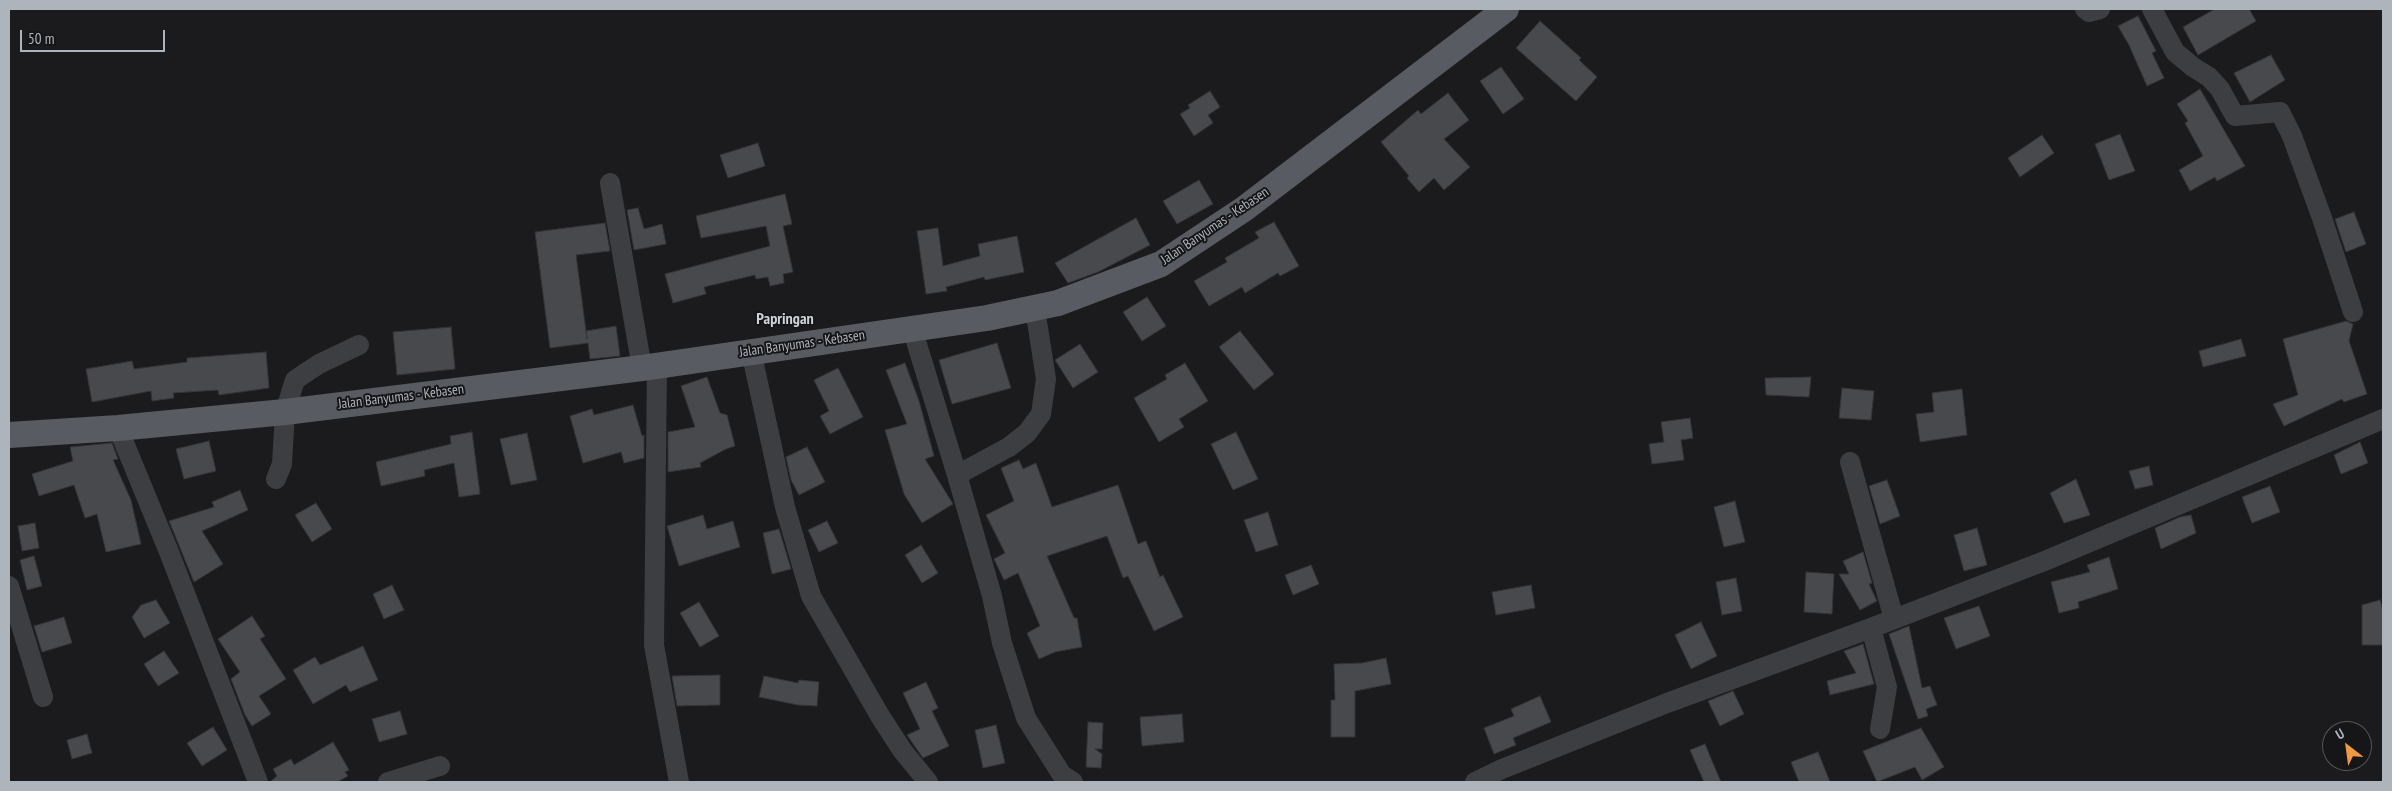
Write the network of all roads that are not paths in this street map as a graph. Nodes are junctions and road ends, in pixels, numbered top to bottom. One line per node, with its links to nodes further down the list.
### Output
1 (1506, 9): 6 (main road, Jalan Banyumas - Kebasen)
2 (2085, 9): 3 (street)
3 (2100, 9)
4 (2152, 9): 7 (street)
5 (610, 183): 11 (street)
6 (1035, 309): 8 (main road, Jalan Banyumas - Kebasen); 17 (street)
7 (2353, 312)
8 (912, 328): 10 (main road, Jalan Banyumas - Kebasen); 17 (street)
9 (359, 346): 12 (street)
10 (751, 351): 11 (main road, Jalan Banyumas - Kebasen); 28 (street)
11 (649, 367): 12 (main road, Jalan Banyumas - Kebasen); 27 (street)
12 (285, 412): 14 (main road, Jalan Banyumas - Kebasen); 18 (street)
13 (2383, 419): 20 (street)
14 (118, 428): 15 (main road, Jalan Banyumas - Kebasen); 25 (street)
15 (9, 436)
16 (1850, 462): 20 (street)
17 (957, 475): 29 (street)
18 (276, 479)
19 (9, 586): 22 (street)
20 (1894, 619): 21 (street)
21 (1871, 628): 23 (street); 30 (street)
22 (43, 696)
23 (1880, 729)
24 (440, 766): 26 (street)
25 (258, 782)
26 (388, 782)
27 (679, 782)
28 (928, 782)
29 (1073, 782)
30 (1475, 782)

